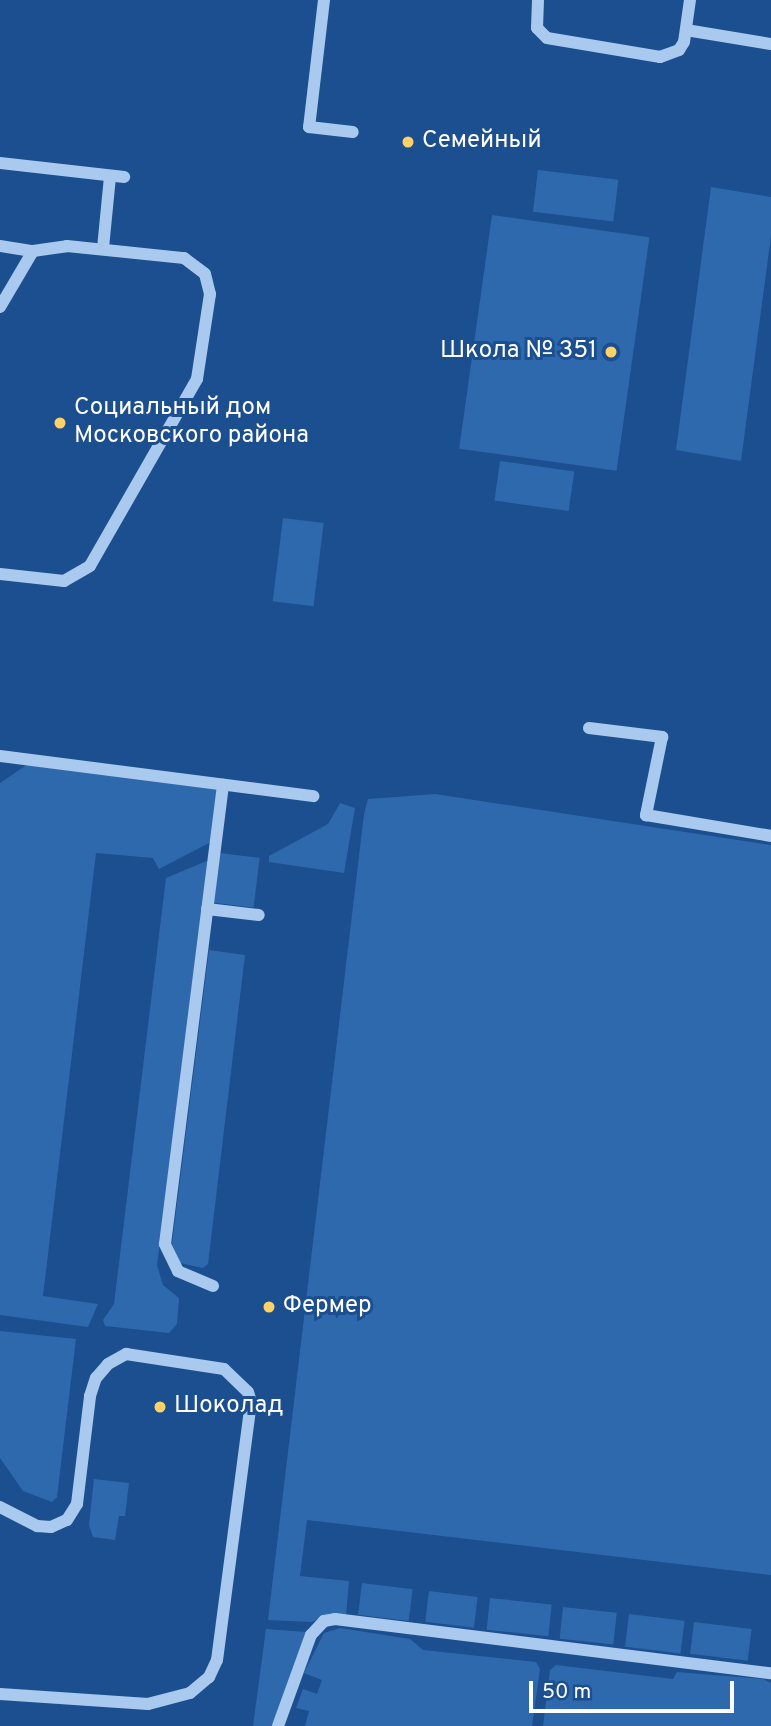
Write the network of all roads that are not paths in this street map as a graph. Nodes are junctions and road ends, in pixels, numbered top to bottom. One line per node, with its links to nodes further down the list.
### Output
1 (324, 0): 6 (lane)
2 (538, 0): 4 (lane)
3 (690, 0): 4 (lane)
4 (686, 30): 5 (lane)
5 (771, 44)
6 (353, 132)
7 (0, 163): 8 (lane)
8 (110, 176): 9 (lane); 11 (lane)
9 (124, 177)
10 (0, 246): 12 (lane)
11 (103, 248): 12 (lane); 14 (lane)
12 (33, 251): 13 (lane)
13 (0, 307)
14 (0, 573)
15 (589, 729): 19 (lane)
16 (0, 756): 17 (lane)
17 (223, 785): 18 (lane); 20 (lane)
18 (313, 796)
19 (771, 836)
20 (207, 909): 21 (lane); 22 (lane)
21 (259, 915)
22 (213, 1286)
23 (0, 1507): 25 (lane)
24 (771, 1673): 26 (lane)
25 (0, 1694)
26 (278, 1726)

